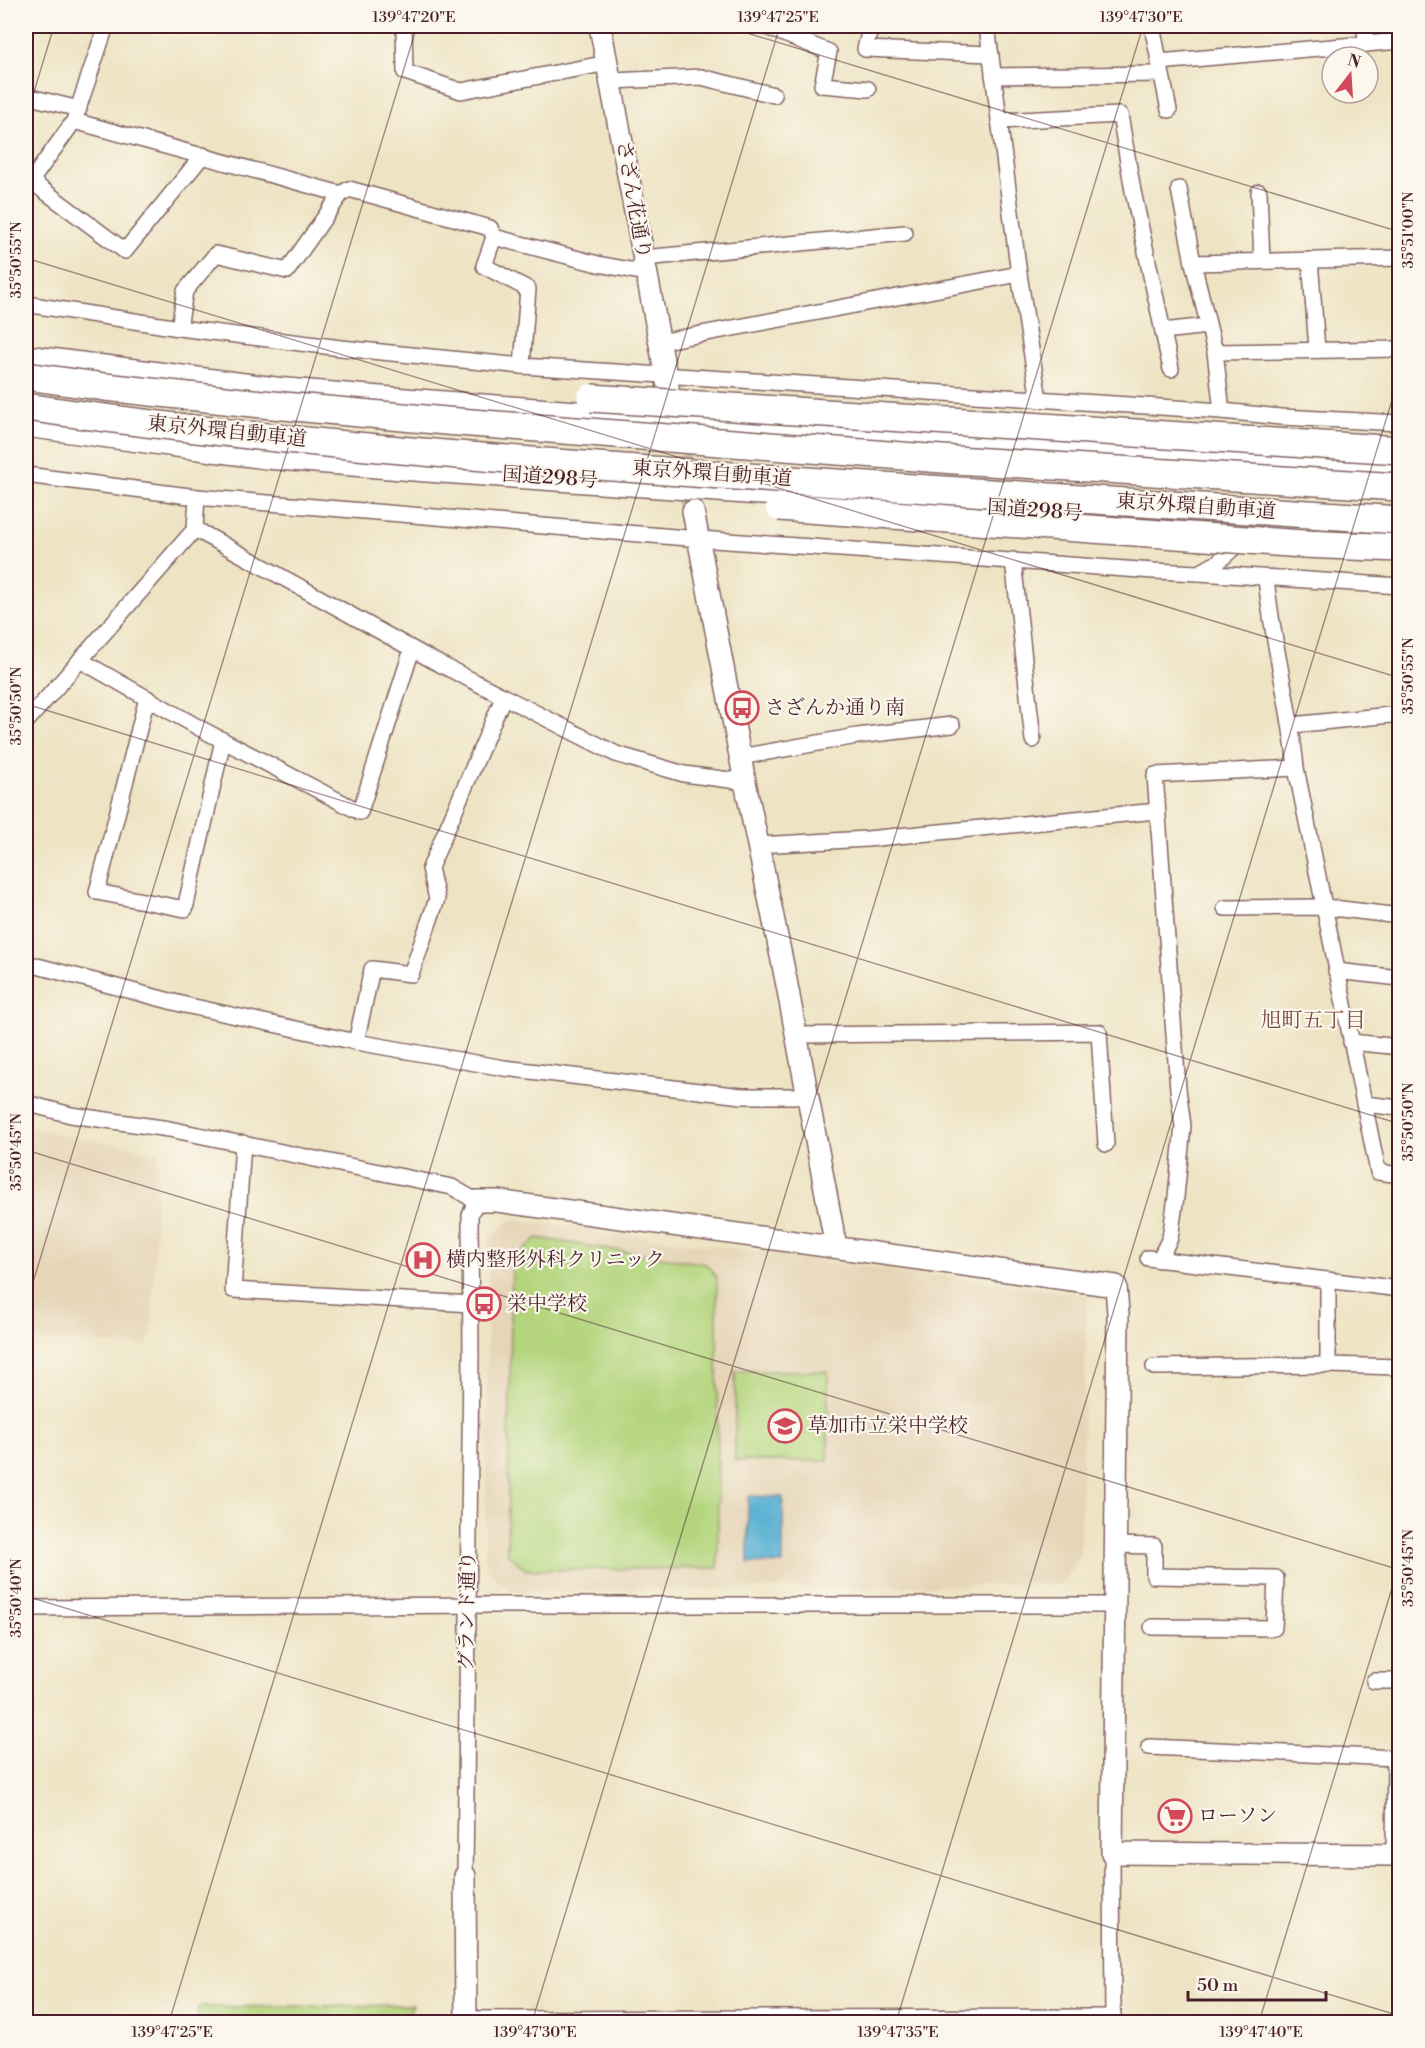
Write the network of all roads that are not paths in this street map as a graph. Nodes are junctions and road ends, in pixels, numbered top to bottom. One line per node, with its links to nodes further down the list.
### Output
1 (106, 26): 19 (street)
2 (404, 26): 13 (street)
3 (600, 26): 13 (street, さざん花通り)
4 (764, 26): 15 (street)
5 (871, 26): 11 (street)
6 (987, 26): 11 (street)
7 (1152, 26): 12 (street)
8 (1365, 26): 10 (street)
9 (1400, 41): 10 (street)
10 (1366, 44): 12 (street)
11 (991, 54): 14 (street)
12 (1160, 68): 14 (street); 18 (street)
13 (609, 72): 16 (street); 32 (street, さざん花通り)
14 (993, 76): 20 (street)
15 (868, 89)
16 (774, 95)
17 (26, 96): 19 (street)
18 (1168, 110)
19 (77, 115): 21 (street); 22 (street)
20 (999, 121): 33 (street); 37 (street)
21 (203, 155): 22 (street); 25 (street)
22 (28, 185)
23 (1179, 189): 31 (street)
24 (1259, 192): 30 (street)
25 (341, 194): 27 (street); 36 (street)
26 (905, 233): 32 (street)
27 (494, 237): 32 (street); 44 (street)
28 (1400, 258): 29 (street)
29 (1310, 260): 30 (street); 40 (street)
30 (1262, 261): 31 (street)
31 (1193, 263): 35 (street)
32 (645, 265): 38 (street, さざん花通り)
33 (1019, 274): 38 (street); 49 (street)
34 (26, 304): 36 (street)
35 (1208, 326): 37 (street); 42 (street)
36 (179, 328): 44 (street)
37 (1163, 331): 45 (street)
38 (659, 342): 47 (street, さざん花通り)
39 (26, 347): 48 (highway)
40 (1317, 349): 41 (street); 42 (street)
41 (1400, 349)
42 (1215, 352): 52 (street)
43 (26, 359): 48 (highway)
44 (522, 366): 47 (street)
45 (1171, 369)
46 (26, 376): 63 (highway, 東京外環自動車道, bridge)
47 (667, 383): 49 (street)
48 (275, 391): 50 (highway)
49 (1039, 400): 52 (street)
50 (392, 401): 57 (highway, bridge); 59 (highway)
51 (26, 407): 66 (highway, 東京外環自動車道, bridge)
52 (1222, 411): 53 (street)
53 (1281, 417): 55 (street); 59 (street)
54 (26, 423): 58 (highway, 国道298号)
55 (1400, 423)
56 (26, 435): 58 (highway)
57 (1400, 450)
58 (266, 455): 62 (highway, 国道298号)
59 (1322, 465): 60 (highway)
60 (1400, 471)
61 (26, 475): 64 (street)
62 (603, 482): 67 (highway, 国道298号); 71 (highway, bridge)
63 (1400, 487)
64 (197, 497): 68 (street); 70 (street)
65 (693, 511): 70 (street)
66 (1400, 520)
67 (1255, 525): 69 (highway, 国道298号); 73 (street)
68 (195, 529): 76 (street); 77 (street)
69 (1400, 535)
70 (699, 539): 72 (street); 86 (street)
71 (1400, 549)
72 (1013, 560): 73 (street); 85 (street)
73 (1199, 573): 74 (street)
74 (1266, 578): 75 (street); 83 (street)
75 (1400, 586)
76 (412, 649): 79 (street); 84 (street)
77 (80, 660): 78 (street); 81 (street)
78 (147, 698): 84 (street); 84 (street)
79 (503, 698): 88 (street); 98 (street)
80 (1400, 714): 83 (street)
81 (26, 722)
82 (952, 725): 86 (street)
83 (1292, 725): 87 (street)
84 (222, 740)
85 (1032, 740)
86 (740, 757): 88 (street)
87 (1296, 768): 89 (street); 91 (street)
88 (745, 782): 90 (street)
89 (1157, 811): 90 (street); 110 (street)
90 (758, 845): 97 (street)
91 (1323, 907): 92 (street); 93 (street); 95 (street)
92 (1226, 908)
93 (1400, 916)
94 (26, 963): 98 (street)
95 (1336, 971): 96 (street); 99 (street)
96 (1400, 978)
97 (797, 1035): 101 (street); 106 (street)
98 (356, 1042): 101 (street)
99 (1351, 1042): 100 (street); 103 (street)
100 (1400, 1047)
101 (808, 1096): 109 (street)
102 (26, 1103): 105 (street)
103 (1364, 1104): 104 (street); 107 (street)
104 (1400, 1108)
105 (243, 1143): 108 (street); 112 (street)
106 (1106, 1144)
107 (1400, 1174)
108 (476, 1202): 109 (street); 112 (street, グランド通り)
109 (836, 1247): 116 (street)
110 (1328, 1280): 111 (street); 113 (street)
111 (1400, 1289)
112 (471, 1304): 118 (street, グランド通り)
113 (1328, 1365): 114 (street); 115 (street)
114 (1154, 1367)
115 (1400, 1367)
116 (1115, 1545): 117 (street); 120 (street)
117 (1114, 1605): 118 (street); 124 (street)
118 (468, 1606): 119 (street); 126 (street, グランド通り)
119 (26, 1608)
120 (1152, 1627)
121 (1374, 1681): 122 (street)
122 (1400, 1681)
123 (1149, 1747): 125 (street)
124 (1112, 1853): 125 (street); 129 (street)
125 (1397, 1855)
126 (465, 1876): 127 (street, グランド通り)
127 (466, 2020): 128 (street)
128 (804, 2020): 129 (street)
129 (1113, 2020)

